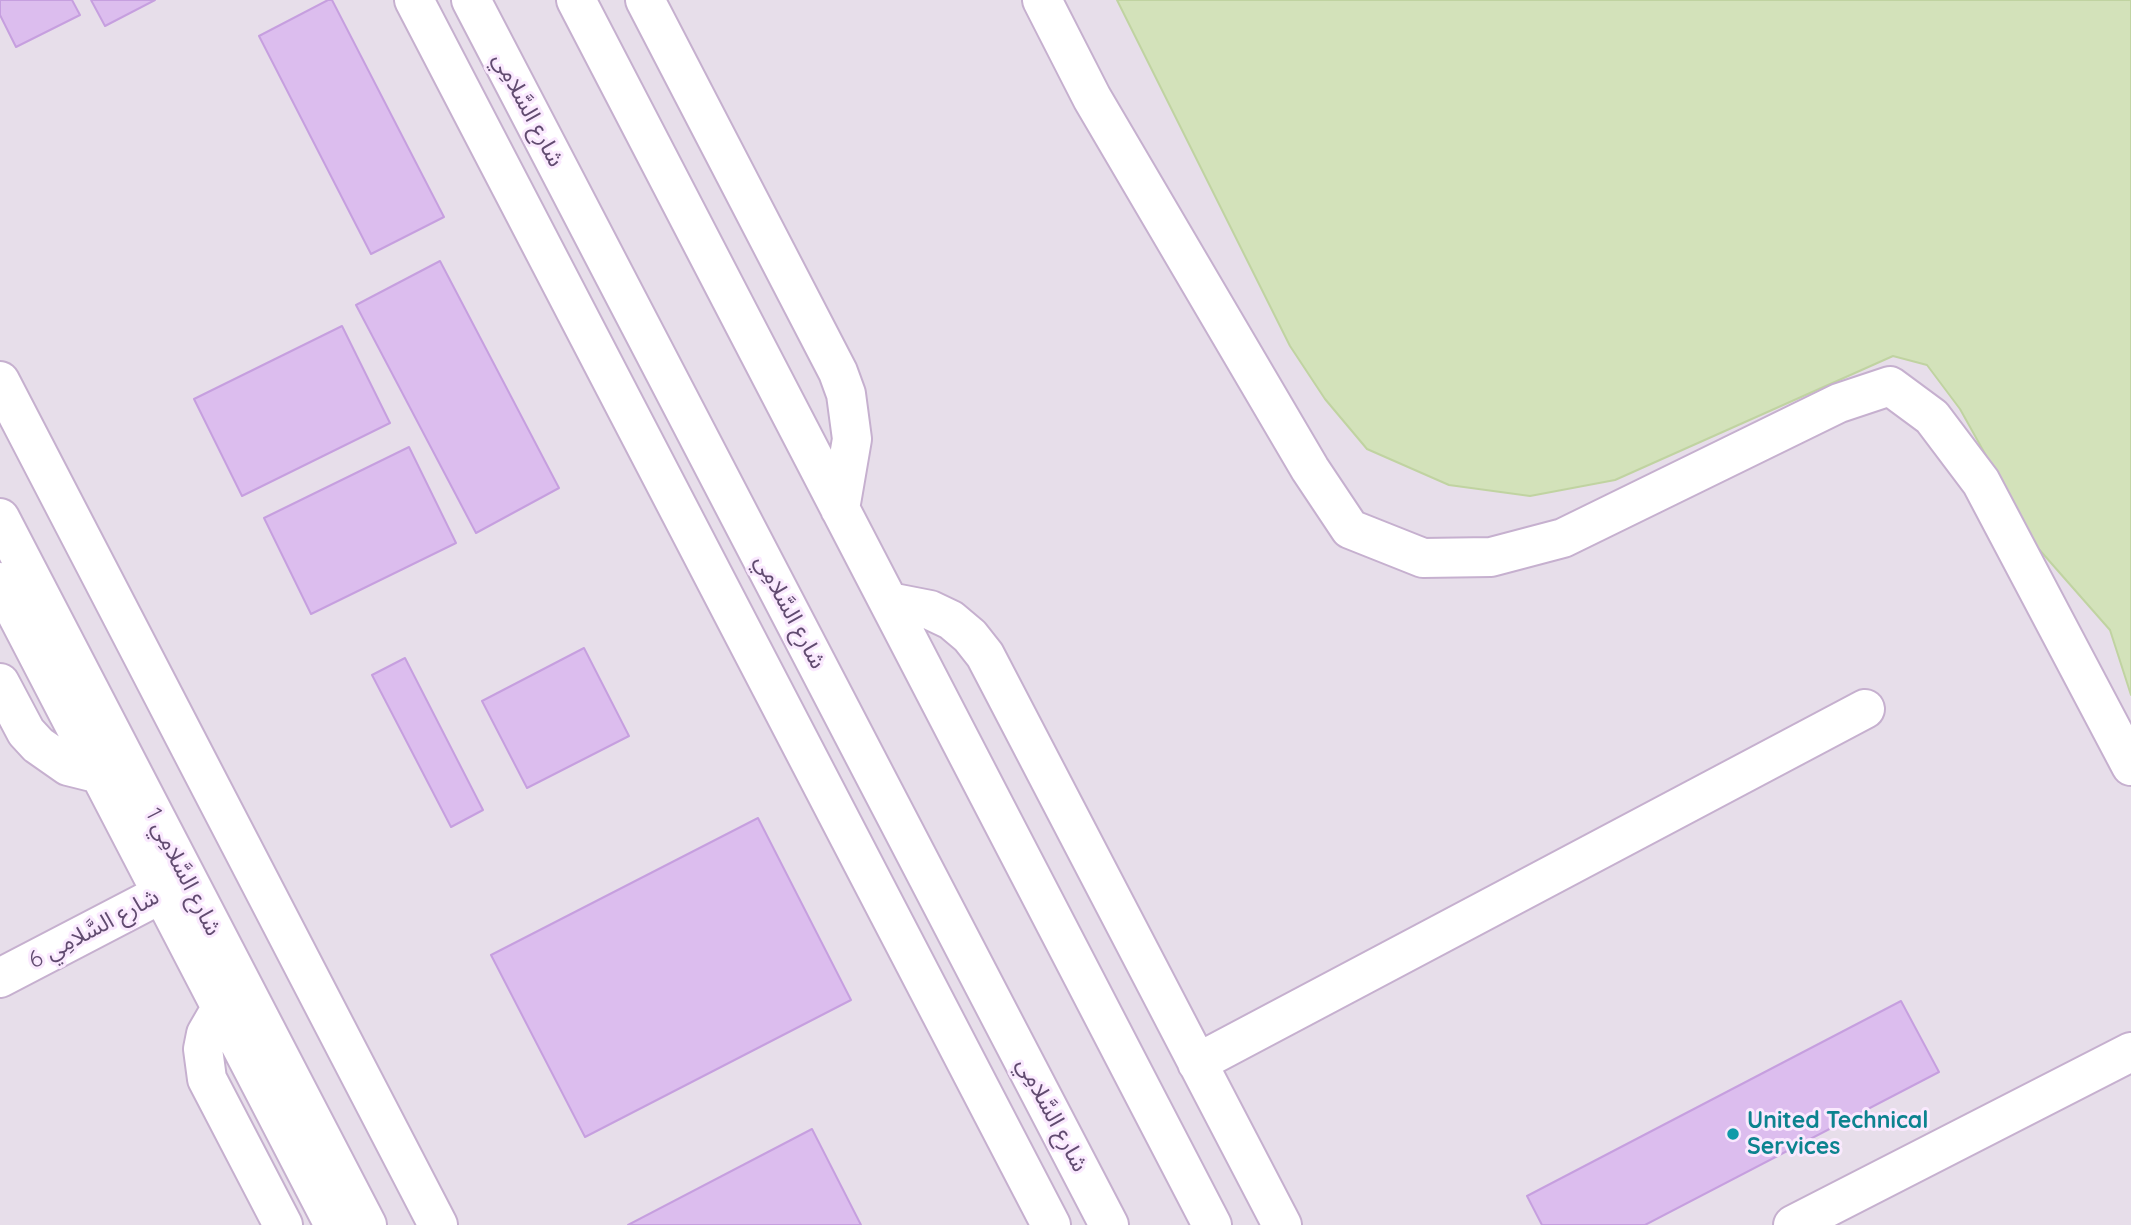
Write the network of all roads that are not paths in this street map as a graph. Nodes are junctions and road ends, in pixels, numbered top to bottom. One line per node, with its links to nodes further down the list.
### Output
1 (414, 0): 24 (street)
2 (471, 0): 25 (street, شارع السَّلامِي)
3 (576, 0): 7 (street)
4 (645, 0): 7 (street)
5 (1042, 0): 13 (street)
6 (0, 381): 23 (street)
7 (840, 509): 10 (street)
8 (0, 518): 15 (street, شارع السَّلامِي 1)
9 (0, 582): 14 (street, شارع السَّلامِي 1)
10 (889, 602): 19 (street); 26 (street)
11 (0, 683): 14 (street)
12 (1865, 709): 19 (street)
13 (2131, 766)
14 (100, 774): 15 (street, شارع السَّلامِي 1)
15 (175, 887): 16 (street, شارع السَّلامِي 6); 17 (street, شارع السَّلامِي 1); 22 (street, شارع السَّلامِي 1)
16 (0, 978)
17 (221, 1008): 20 (street); 21 (street, شارع السَّلامِي 1)
18 (2131, 1052): 28 (street)
19 (1197, 1063): 27 (street)
20 (283, 1225)
21 (334, 1225)
22 (367, 1225)
23 (438, 1225)
24 (1051, 1225)
25 (1109, 1225)
26 (1212, 1225)
27 (1282, 1225)
28 (1793, 1225)

